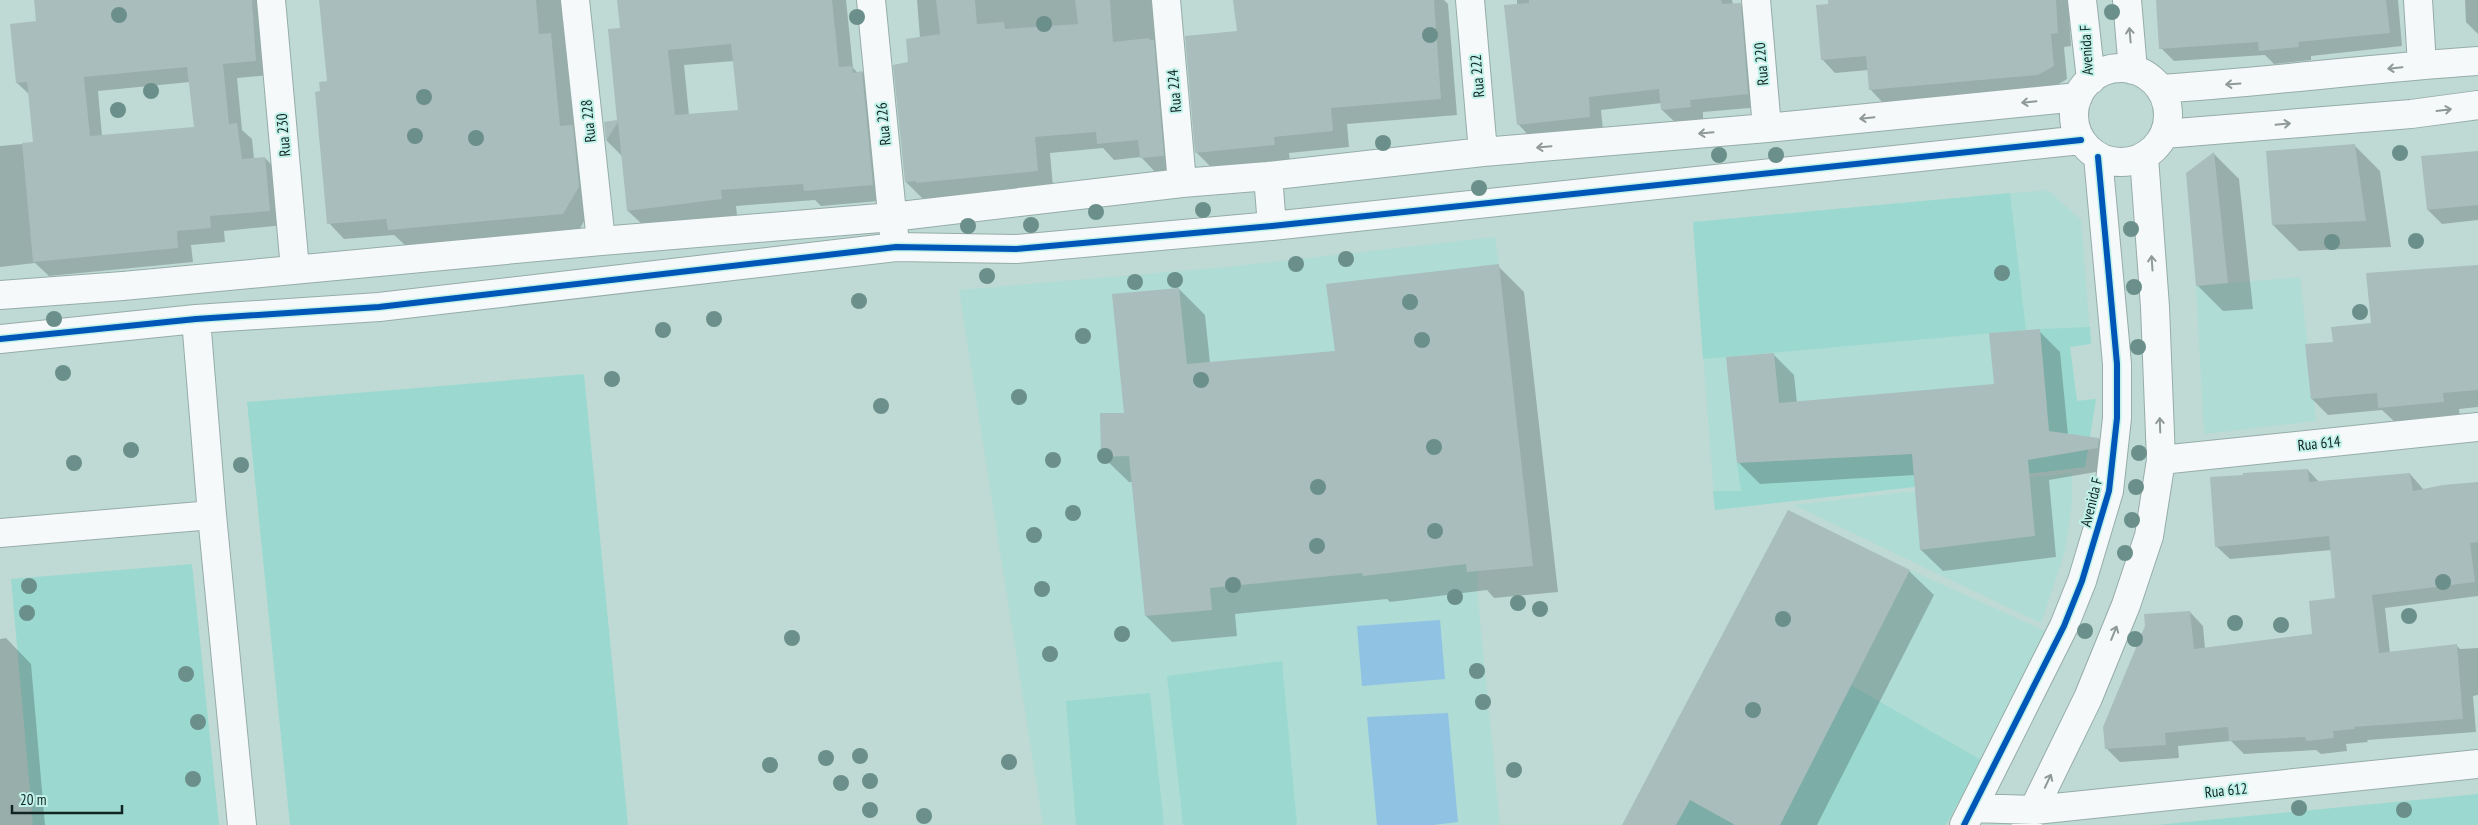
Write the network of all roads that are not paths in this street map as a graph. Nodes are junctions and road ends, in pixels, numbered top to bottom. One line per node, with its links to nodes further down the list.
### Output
1 (271, 0): 25 (street, Rua 230)
2 (575, 0): 23 (street, Rua 228)
3 (871, 0): 21 (street, Rua 226)
4 (1166, 0): 20 (street, Rua 224)
5 (1470, 0): 18 (street, Rua 222)
6 (1756, 0): 15 (street, Rua 220)
7 (2082, 0): 13 (street, Avenida F)
8 (2127, 0): 12 (street, one-way to 8)
9 (2418, 0): 11 (street)
10 (2478, 61): 11 (street)
11 (2422, 64): 12 (street, one-way to 12)
12 (2147, 78): 13 (street); 16 (street)
13 (2084, 88): 15 (street, one-way to 15); 17 (street, Avenida F)
14 (2478, 105): 16 (street, one-way to 14)
15 (1767, 128): 18 (street, one-way to 18)
16 (2154, 147): 17 (street); 32 (street, one-way to 16)
17 (2090, 150): 22 (street); 36 (street, Avenida F)
18 (1483, 152): 19 (street)
19 (1268, 176): 20 (street); 22 (street)
20 (1182, 183): 21 (street)
21 (892, 217): 23 (street); 24 (street, Rua 226)
22 (1272, 226): 24 (street)
23 (601, 241): 25 (street)
24 (896, 248): 28 (street)
25 (295, 269): 26 (street)
26 (123, 286): 27 (street); 29 (street)
27 (0, 295)
28 (196, 319): 29 (street); 33 (street)
29 (127, 326): 30 (street)
30 (0, 339)
31 (2478, 427): 32 (street, Rua 614)
32 (2161, 460): 37 (street, one-way to 32)
33 (212, 515): 34 (street); 38 (street)
34 (0, 533)
35 (2478, 764): 37 (street, Rua 612)
36 (1968, 816): 37 (street, Rua 612)
37 (2031, 818)
38 (242, 825)

